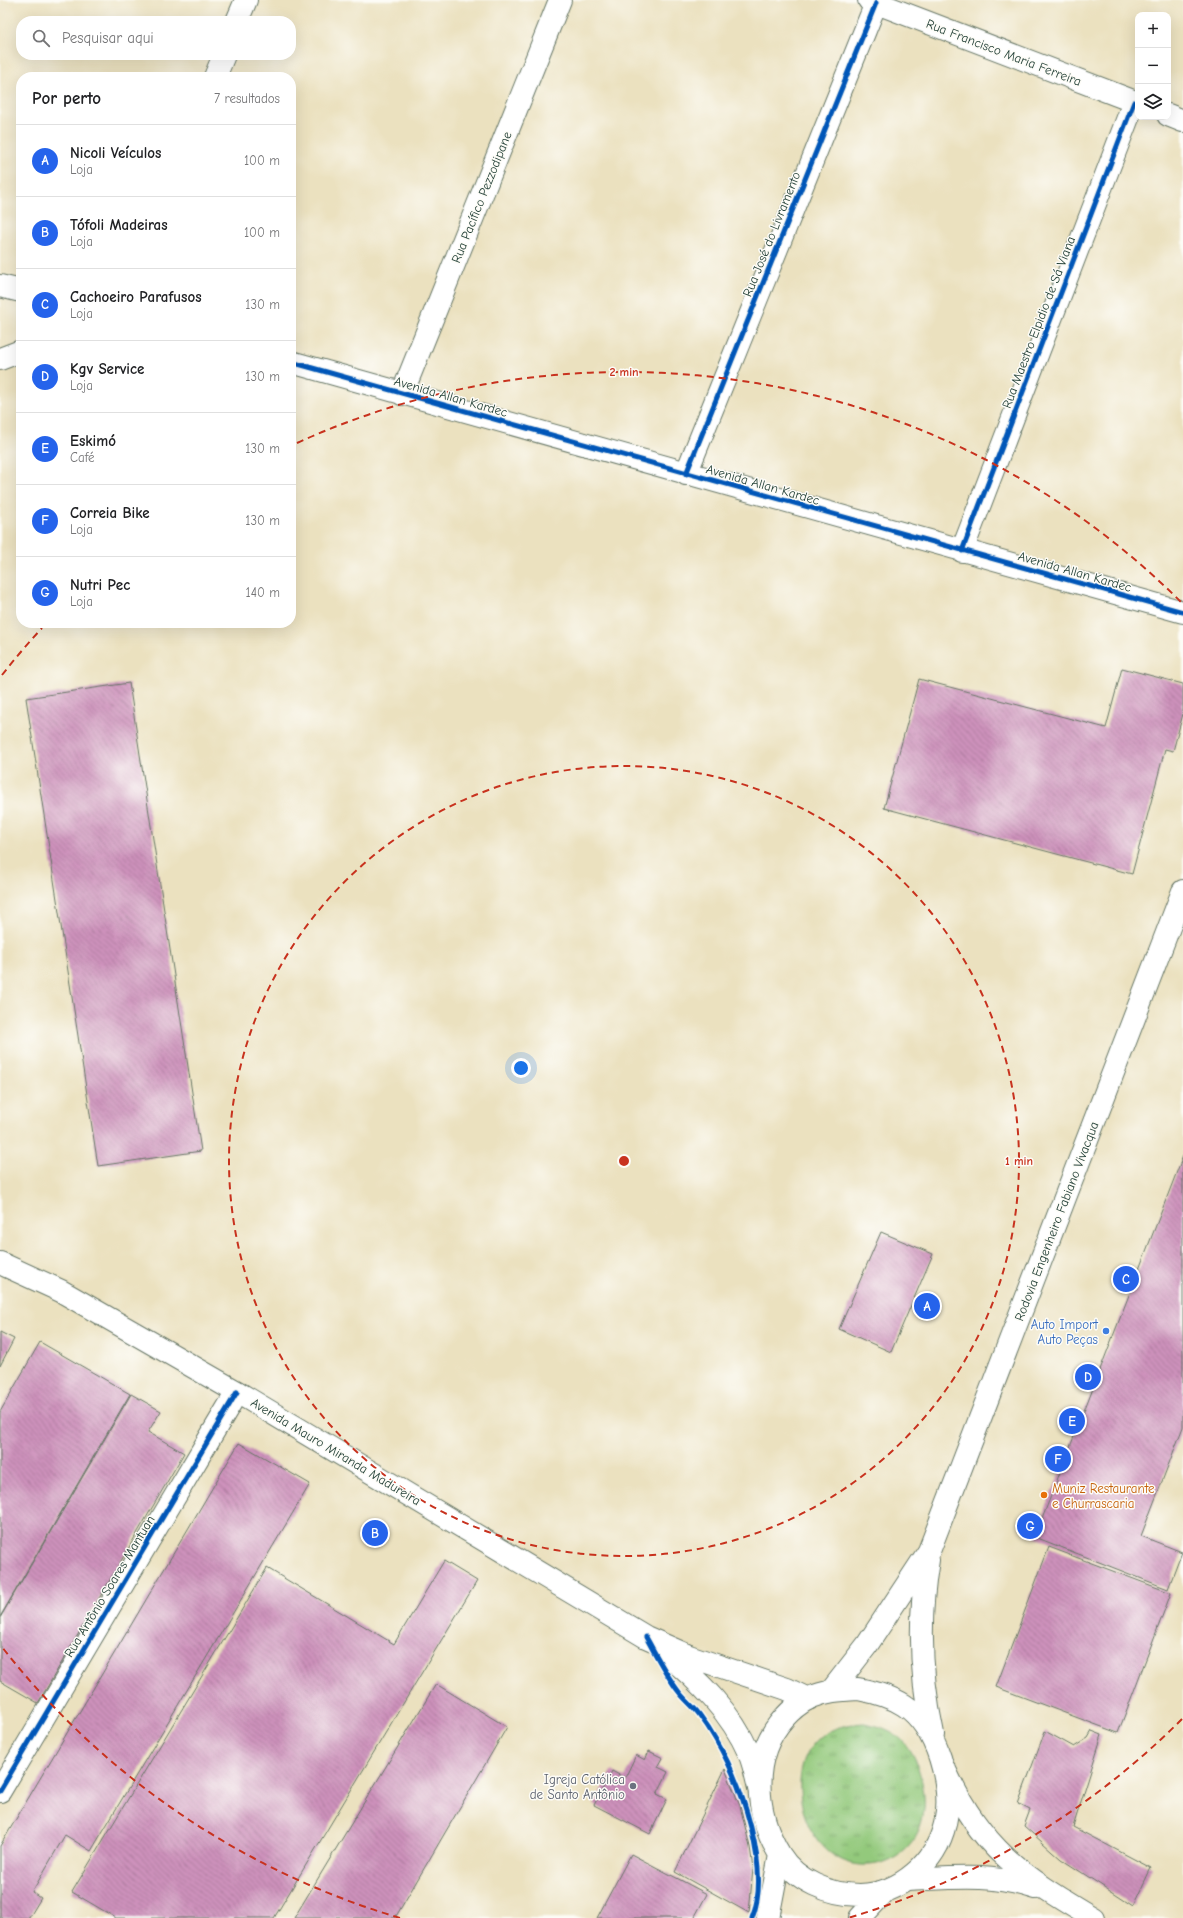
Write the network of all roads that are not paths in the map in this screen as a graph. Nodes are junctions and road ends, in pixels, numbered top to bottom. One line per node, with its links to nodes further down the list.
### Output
1 (246, 0): 4 (main road)
2 (560, 0): 14 (main road, Rua Pacífico Pezzodipane)
3 (873, 1): 7 (main road, Rua Francisco Maria Ferreira); 15 (main road, Rua José do Livramento)
4 (240, 16)
5 (222, 60): 6 (main road)
6 (217, 72)
7 (1135, 103)
8 (1135, 106): 16 (main road, Rua Maestro Elpidio de Sá Viana)
9 (1171, 116): 10 (main road)
10 (1183, 120)
11 (16, 353): 12 (main road)
12 (0, 359)
13 (296, 363): 14 (main road, Avenida Allan Kardec)
14 (402, 394): 15 (main road, Avenida Allan Kardec)
15 (686, 474): 16 (main road, Avenida Allan Kardec)
16 (962, 551): 17 (main road, Avenida Allan Kardec)
17 (1183, 612)
18 (1183, 891): 21 (main road, Rodovia Engenheiro Fabiano Vivacqua)
19 (0, 1263): 20 (main road, Avenida Mauro Miranda Madureira)
20 (237, 1392): 22 (main road, Avenida Mauro Miranda Madureira); 27 (main road, Rua Antônio Soares Mantuan)
21 (930, 1551): 23 (main road, Rodovia Engenheiro Fabiano Vivacqua); 25 (main road, Rodovia Engenheiro Fabiano Vivacqua)
22 (646, 1637): 24 (main road); 26 (main road)
23 (832, 1690): 24 (main road); 25 (main road)
24 (808, 1699): 26 (main road)
25 (939, 1754): 29 (main road); 31 (main road)
26 (759, 1788): 28 (main road)
27 (0, 1791)
28 (780, 1856): 30 (main road); 32 (main road)
29 (906, 1880): 30 (main road); 31 (main road)
30 (885, 1891): 33 (main road)
31 (1048, 1891): 34 (main road)
32 (768, 1918)
33 (860, 1918)
34 (1093, 1918)

